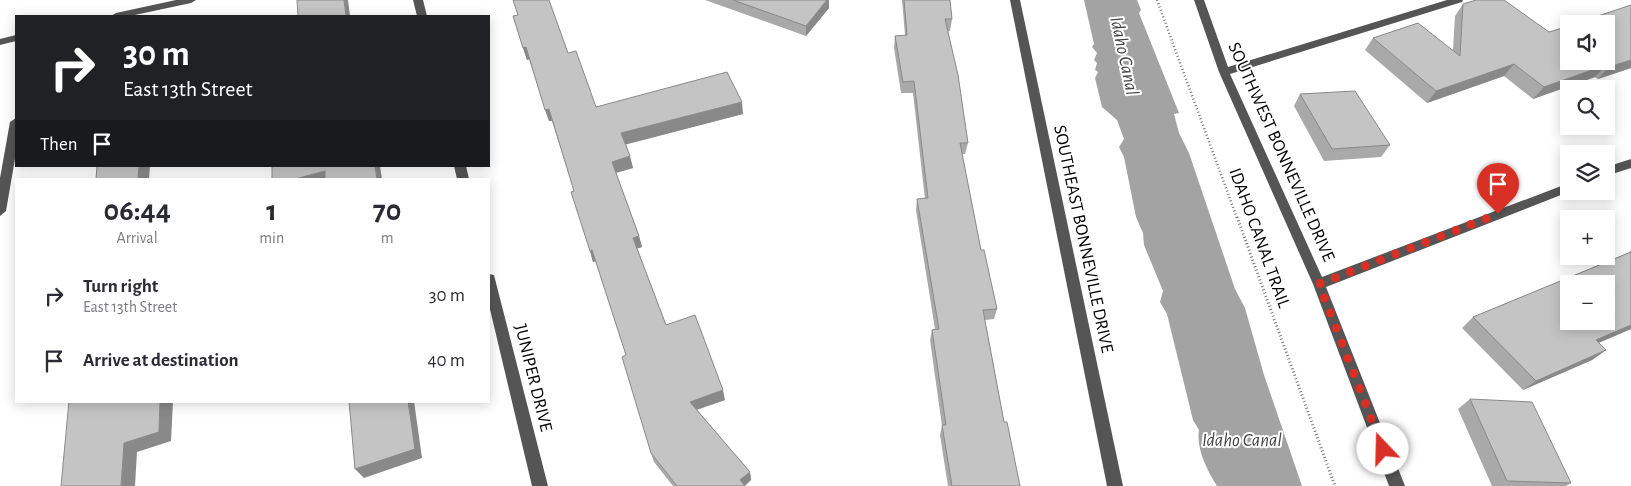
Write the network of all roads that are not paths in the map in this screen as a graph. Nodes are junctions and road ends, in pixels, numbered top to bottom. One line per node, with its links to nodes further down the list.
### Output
1 (191, 0): 6 (street)
2 (418, 0): 7 (street)
3 (1015, 0): 19 (street, SOUTHEAST BONNEVILLE DRIVE)
4 (1199, 0): 10 (street, SOUTHWEST BONNEVILLE DRIVE)
5 (1458, 0): 10 (street)
6 (121, 15)
7 (422, 15)
8 (15, 38): 9 (street)
9 (0, 42)
10 (1224, 72): 17 (street, SOUTHWEST BONNEVILLE DRIVE)
11 (15, 128): 15 (street)
12 (1631, 163): 13 (street)
13 (1615, 169)
14 (1560, 190): 17 (street)
15 (0, 211)
16 (490, 283): 18 (street, JUNIPER DRIVE)
17 (1319, 284): 20 (street, SOUTHWEST BONNEVILLE DRIVE)
18 (540, 486)
19 (1115, 486)
20 (1397, 486)

